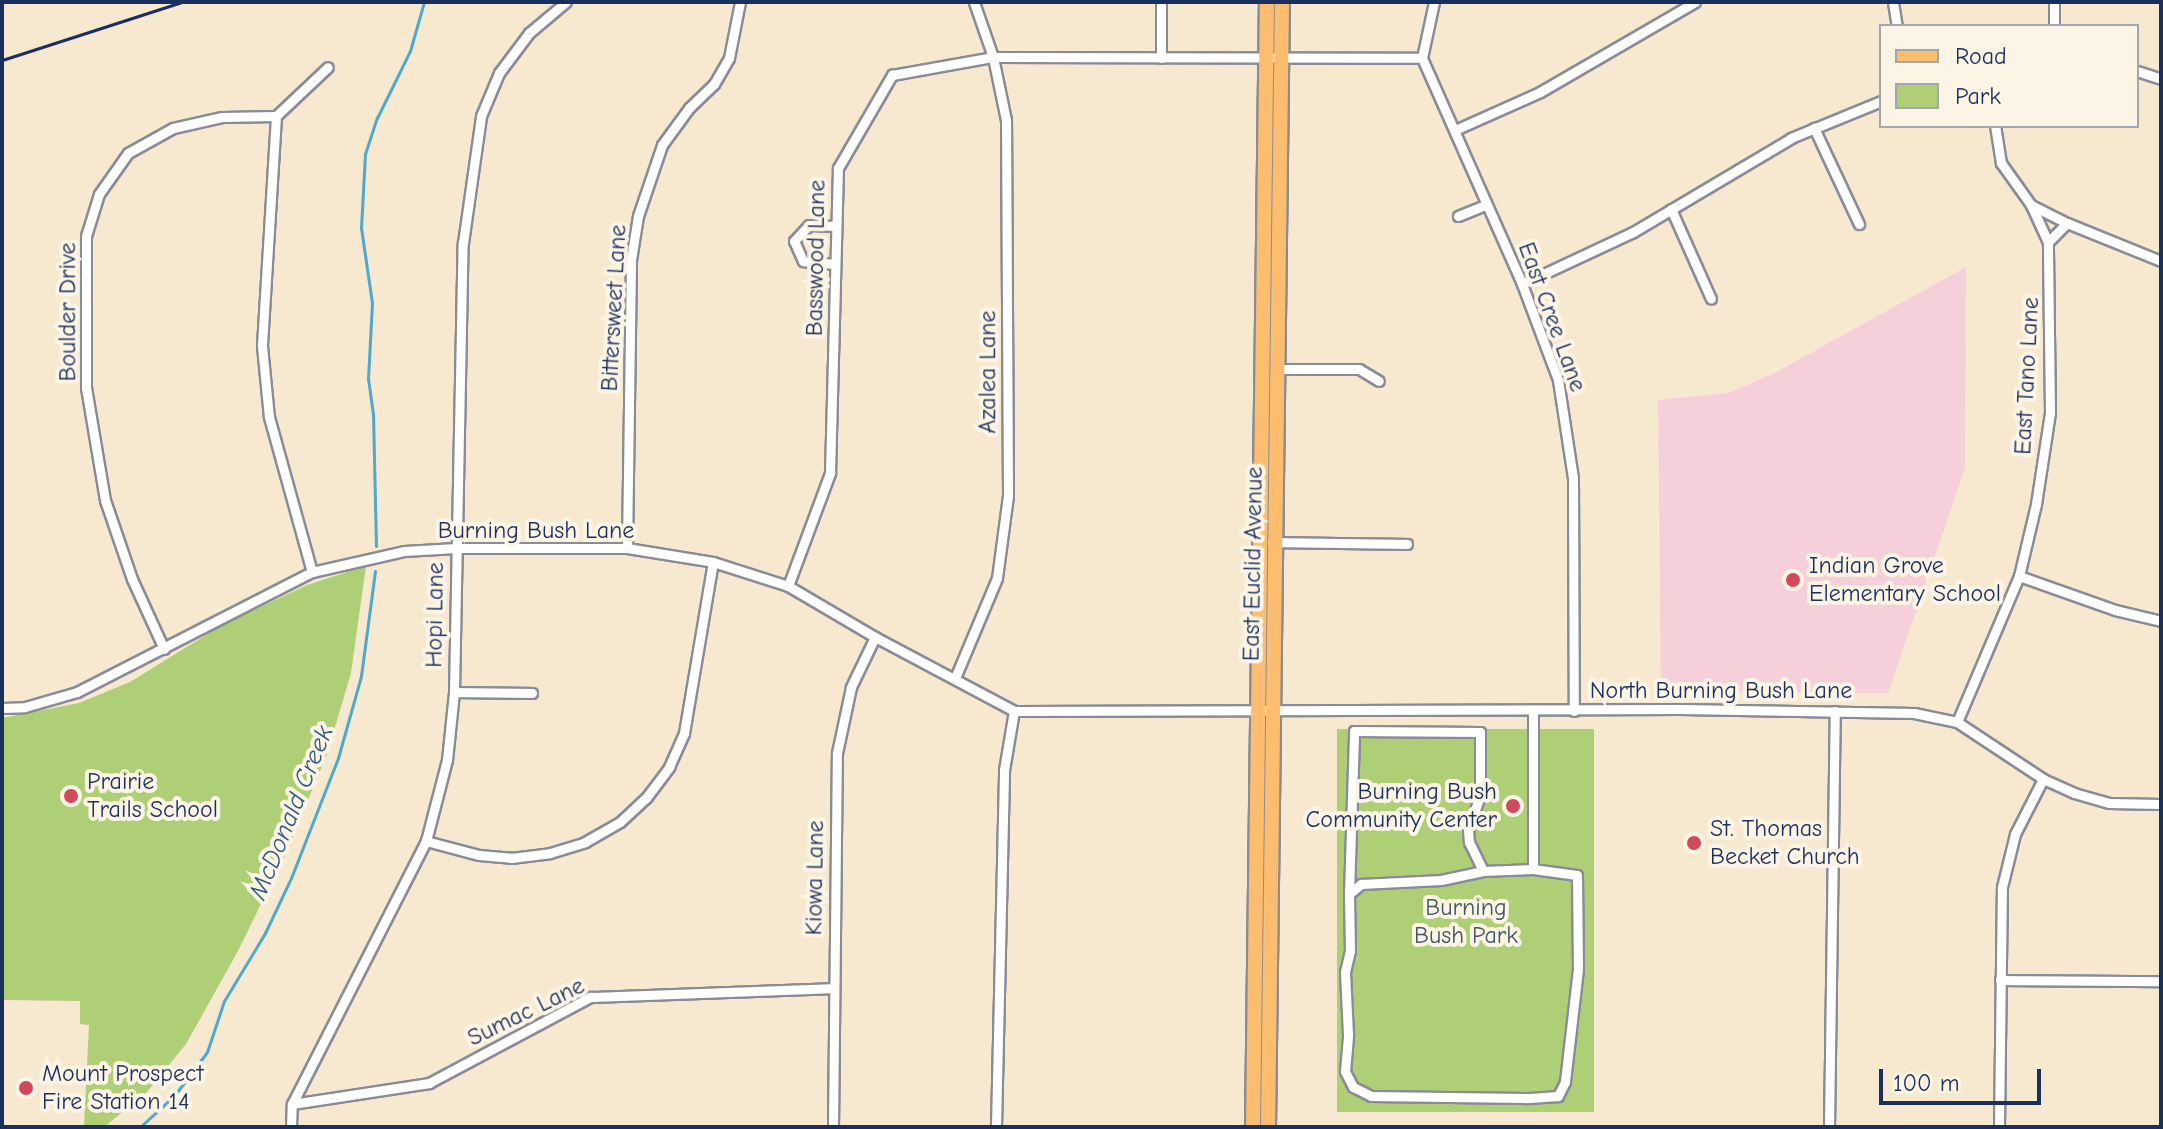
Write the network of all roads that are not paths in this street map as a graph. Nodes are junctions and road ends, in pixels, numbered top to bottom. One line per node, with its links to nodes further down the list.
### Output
1 (566, 2): 41 (street, Hopi Lane)
2 (740, 2): 42 (street, Bittersweet Lane)
3 (974, 2): 13 (street, Azalea Lane)
4 (1161, 2): 14 (street)
5 (1267, 2): 15 (main road, East Euclid Avenue)
6 (1282, 2): 15 (main road, East Euclid Avenue)
7 (1434, 2): 16 (street)
8 (1695, 2): 24 (street)
9 (1893, 2): 11 (street)
10 (2054, 2): 12 (street)
11 (1897, 24)
12 (2054, 24)
13 (993, 57): 14 (street, Basswood Lane); 31 (street, Basswood Lane); 50 (street, Azalea Lane)
14 (1161, 58): 15 (street, Basswood Lane)
15 (1274, 58): 16 (street, Basswood Lane); 37 (main road, East Euclid Avenue)
16 (1422, 58): 24 (street, East Cree Lane)
17 (328, 67): 21 (street)
18 (2139, 72): 19 (street)
19 (2161, 79)
20 (1879, 102): 22 (street)
21 (276, 116): 44 (street); 49 (street, Boulder Drive)
22 (1814, 128): 27 (street); 30 (street)
23 (1995, 128): 26 (street, East Tano Lane)
24 (1455, 130): 25 (street, East Cree Lane)
25 (1487, 204): 28 (street); 35 (street, East Cree Lane)
26 (2031, 205): 29 (street); 32 (street, East Tano Lane)
27 (1671, 209): 35 (street); 36 (street)
28 (1458, 216)
29 (2067, 223): 32 (street); 33 (street)
30 (1859, 224)
31 (836, 226): 34 (street, Basswood Lane); 34 (street)
32 (2048, 242): 45 (street, East Tano Lane)
33 (2161, 261)
34 (835, 264): 46 (street, Basswood Lane)
35 (1522, 284): 57 (street, East Cree Lane)
36 (1711, 299)
37 (1271, 369): 38 (street); 39 (main road, East Euclid Avenue)
38 (1379, 381)
39 (1268, 542): 40 (street); 54 (main road, East Euclid Avenue)
40 (1407, 544)
41 (456, 548): 42 (street, Burning Bush Lane); 44 (street, Burning Bush Lane); 51 (street, Hopi Lane)
42 (627, 548): 43 (street, Burning Bush Lane)
43 (713, 562): 46 (street, Burning Bush Lane); 62 (street)
44 (312, 572): 49 (street, Burning Bush Lane)
45 (2019, 576): 47 (street); 59 (street, East Tano Lane)
46 (788, 586): 48 (street, Burning Bush Lane)
47 (2161, 621)
48 (875, 637): 50 (street, Burning Bush Lane); 68 (street, Kiowa Lane)
49 (164, 649): 53 (street, Burning Bush Lane)
50 (955, 678): 55 (street, Burning Bush Lane)
51 (454, 692): 52 (street); 62 (street, Hopi Lane)
52 (532, 693)
53 (2, 708)
54 (1266, 710): 55 (street, Burning Bush Lane); 56 (street, North Burning Bush Lane); 73 (main road, East Euclid Avenue); 74 (main road, East Euclid Avenue)
55 (1014, 711): 72 (street)
56 (1533, 711): 57 (street, North Burning Bush Lane); 63 (street)
57 (1574, 711): 58 (street, North Burning Bush Lane)
58 (1835, 711): 59 (street, North Burning Bush Lane); 75 (street)
59 (1957, 722): 60 (street, North Burning Bush Lane)
60 (2043, 779): 61 (street, North Burning Bush Lane); 66 (street)
61 (2161, 804)
62 (426, 841): 69 (street, Hopi Lane)
63 (1533, 869): 64 (street); 65 (street)
64 (1483, 871): 65 (street); 65 (street)
65 (1349, 894)
66 (2000, 980): 67 (street); 76 (street)
67 (2161, 981)
68 (833, 988): 69 (street, Sumac Lane); 71 (street, Kiowa Lane)
69 (292, 1104): 70 (street, Hopi Lane)
70 (291, 1127)
71 (833, 1127)
72 (996, 1127)
73 (1253, 1127)
74 (1268, 1127)
75 (1829, 1127)
76 (1999, 1127)

